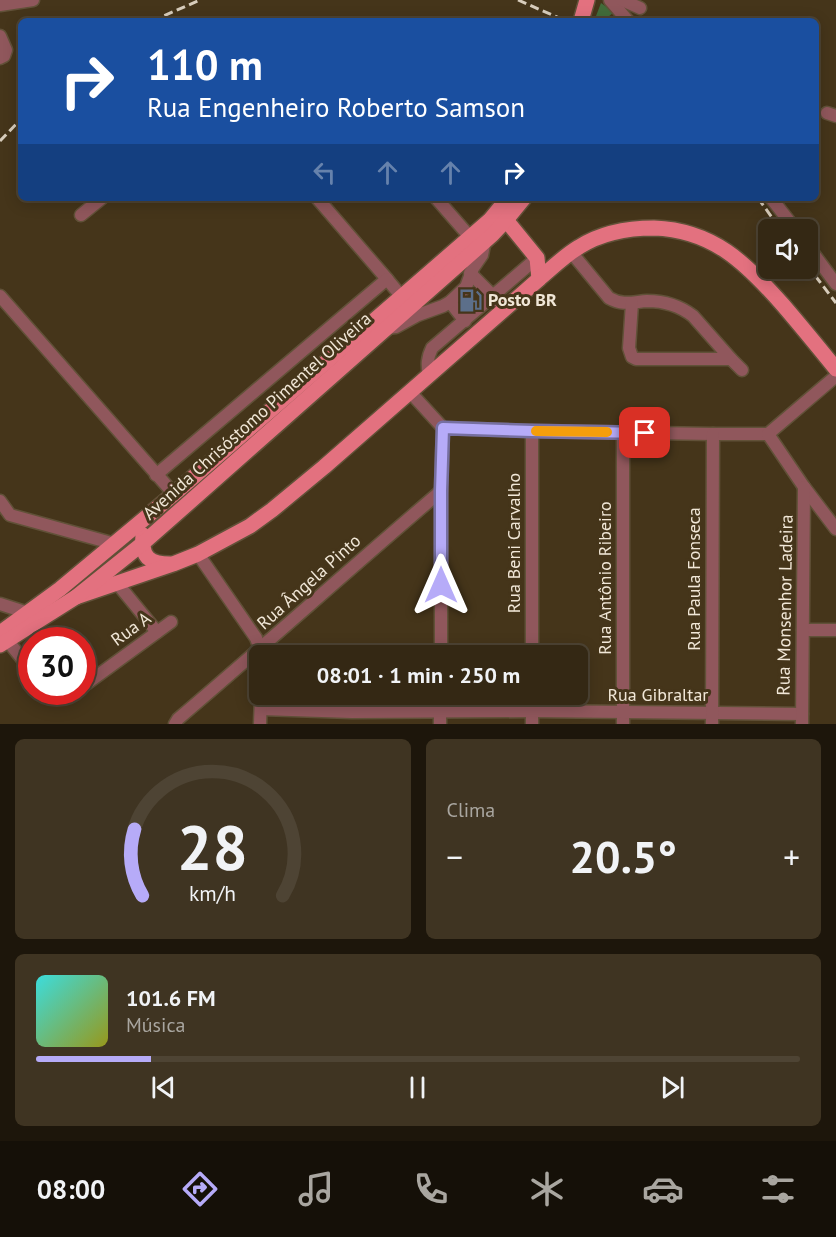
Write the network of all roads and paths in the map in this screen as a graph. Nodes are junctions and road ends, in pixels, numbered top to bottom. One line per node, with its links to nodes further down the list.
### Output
1 (33, 0): 5 (street)
2 (587, 0): 7 (main road)
3 (610, 0): 8 (street)
4 (622, 0): 6 (street)
5 (0, 5)
6 (640, 8)
7 (582, 18)
8 (625, 18)
9 (0, 36): 10 (street)
10 (2, 57)
11 (98, 201): 17 (street)
12 (320, 201): 27 (street)
13 (439, 201): 21 (street)
14 (506, 201): 19 (main road, Avenida Chrisóstomo Pimentel Oliveira)
15 (522, 201): 20 (main road, Avenida Chrisóstomo Pimentel Oliveira)
16 (773, 201): 18 (street)
17 (81, 215)
18 (787, 219)
19 (490, 220): 20 (main road); 21 (main road, Avenida Chrisóstomo Pimentel Oliveira)
20 (506, 220): 22 (main road, Avenida Chrisóstomo Pimentel Oliveira); 24 (main road)
21 (470, 237): 32 (main road, Avenida Chrisóstomo Pimentel Oliveira)
22 (485, 240): 26 (street); 37 (main road, Avenida Chrisóstomo Pimentel Oliveira)
23 (565, 257): 24 (main road); 28 (main road); 34 (street); 41 (main road)
24 (537, 258): 28 (main road); 31 (street)
25 (818, 259): 29 (street)
26 (470, 273): 31 (street); 33 (street)
27 (387, 279): 32 (street); 51 (street)
28 (539, 279): 35 (main road)
29 (836, 284)
30 (0, 296): 51 (street)
31 (493, 296): 35 (street); 36 (street)
32 (401, 297): 54 (main road, Avenida Chrisóstomo Pimentel Oliveira)
33 (450, 302): 36 (street); 37 (street)
34 (632, 303): 40 (street); 40 (street)
35 (504, 309): 39 (main road)
36 (465, 321): 38 (street)
37 (385, 328): 59 (main road, Avenida Chrisóstomo Pimentel Oliveira)
38 (453, 331): 39 (street); 43 (street)
39 (464, 345): 43 (main road)
40 (731, 360): 42 (street)
41 (836, 369)
42 (742, 370)
43 (429, 376): 45 (main road)
44 (836, 376): 50 (street)
45 (410, 392): 46 (street); 60 (main road)
46 (443, 428): 47 (street); 53 (street)
47 (532, 431): 48 (street); 74 (street, Rua Beni Carvalho)
48 (623, 432): 49 (street); 83 (street, Rua Antônio Ribeiro)
49 (713, 434): 50 (street); 84 (street, Rua Paula Fonseca)
50 (768, 434): 52 (street)
51 (156, 475): 54 (street)
52 (804, 487): 57 (street); 67 (street, Rua Monsenhor Ladeira)
53 (441, 491): 72 (street, Rua Ângela Pinto); 73 (street)
54 (170, 498): 58 (main road, Avenida Chrisóstomo Pimentel Oliveira); 59 (main road)
55 (0, 501): 56 (street)
56 (5, 513): 58 (street)
57 (836, 529)
58 (115, 544): 65 (main road, Avenida Chrisóstomo Pimentel Oliveira)
59 (142, 544): 61 (main road); 63 (main road, Avenida Chrisóstomo Pimentel Oliveira)
60 (198, 554): 61 (main road); 71 (street)
61 (173, 564): 62 (main road)
62 (117, 583): 63 (main road); 69 (street)
63 (76, 597): 70 (main road, Avenida Chrisóstomo Pimentel Oliveira)
64 (0, 604): 65 (street)
65 (28, 613): 70 (main road, Avenida Chrisóstomo Pimentel Oliveira)
66 (171, 622): 69 (street, Rua A)
67 (803, 630): 68 (street); 85 (street, Rua Monsenhor Ladeira)
68 (836, 630)
69 (158, 632): 77 (street, Rua A)
70 (2, 640): 75 (street)
71 (258, 645)
72 (268, 645)
73 (441, 645)
74 (532, 645)
75 (18, 657)
76 (249, 661): 86 (street, Rua Ângela Pinto)
77 (96, 677)
78 (261, 705): 79 (street)
79 (261, 709): 80 (street, Rua Gibraltar); 87 (street)
80 (352, 718): 81 (street, Rua Gibraltar)
81 (440, 718): 82 (street, Rua Gibraltar)
82 (532, 718): 83 (street, Rua Gibraltar)
83 (623, 718): 84 (street, Rua Gibraltar)
84 (712, 718): 85 (street, Rua Gibraltar)
85 (802, 719)
86 (175, 724)
87 (260, 724)

